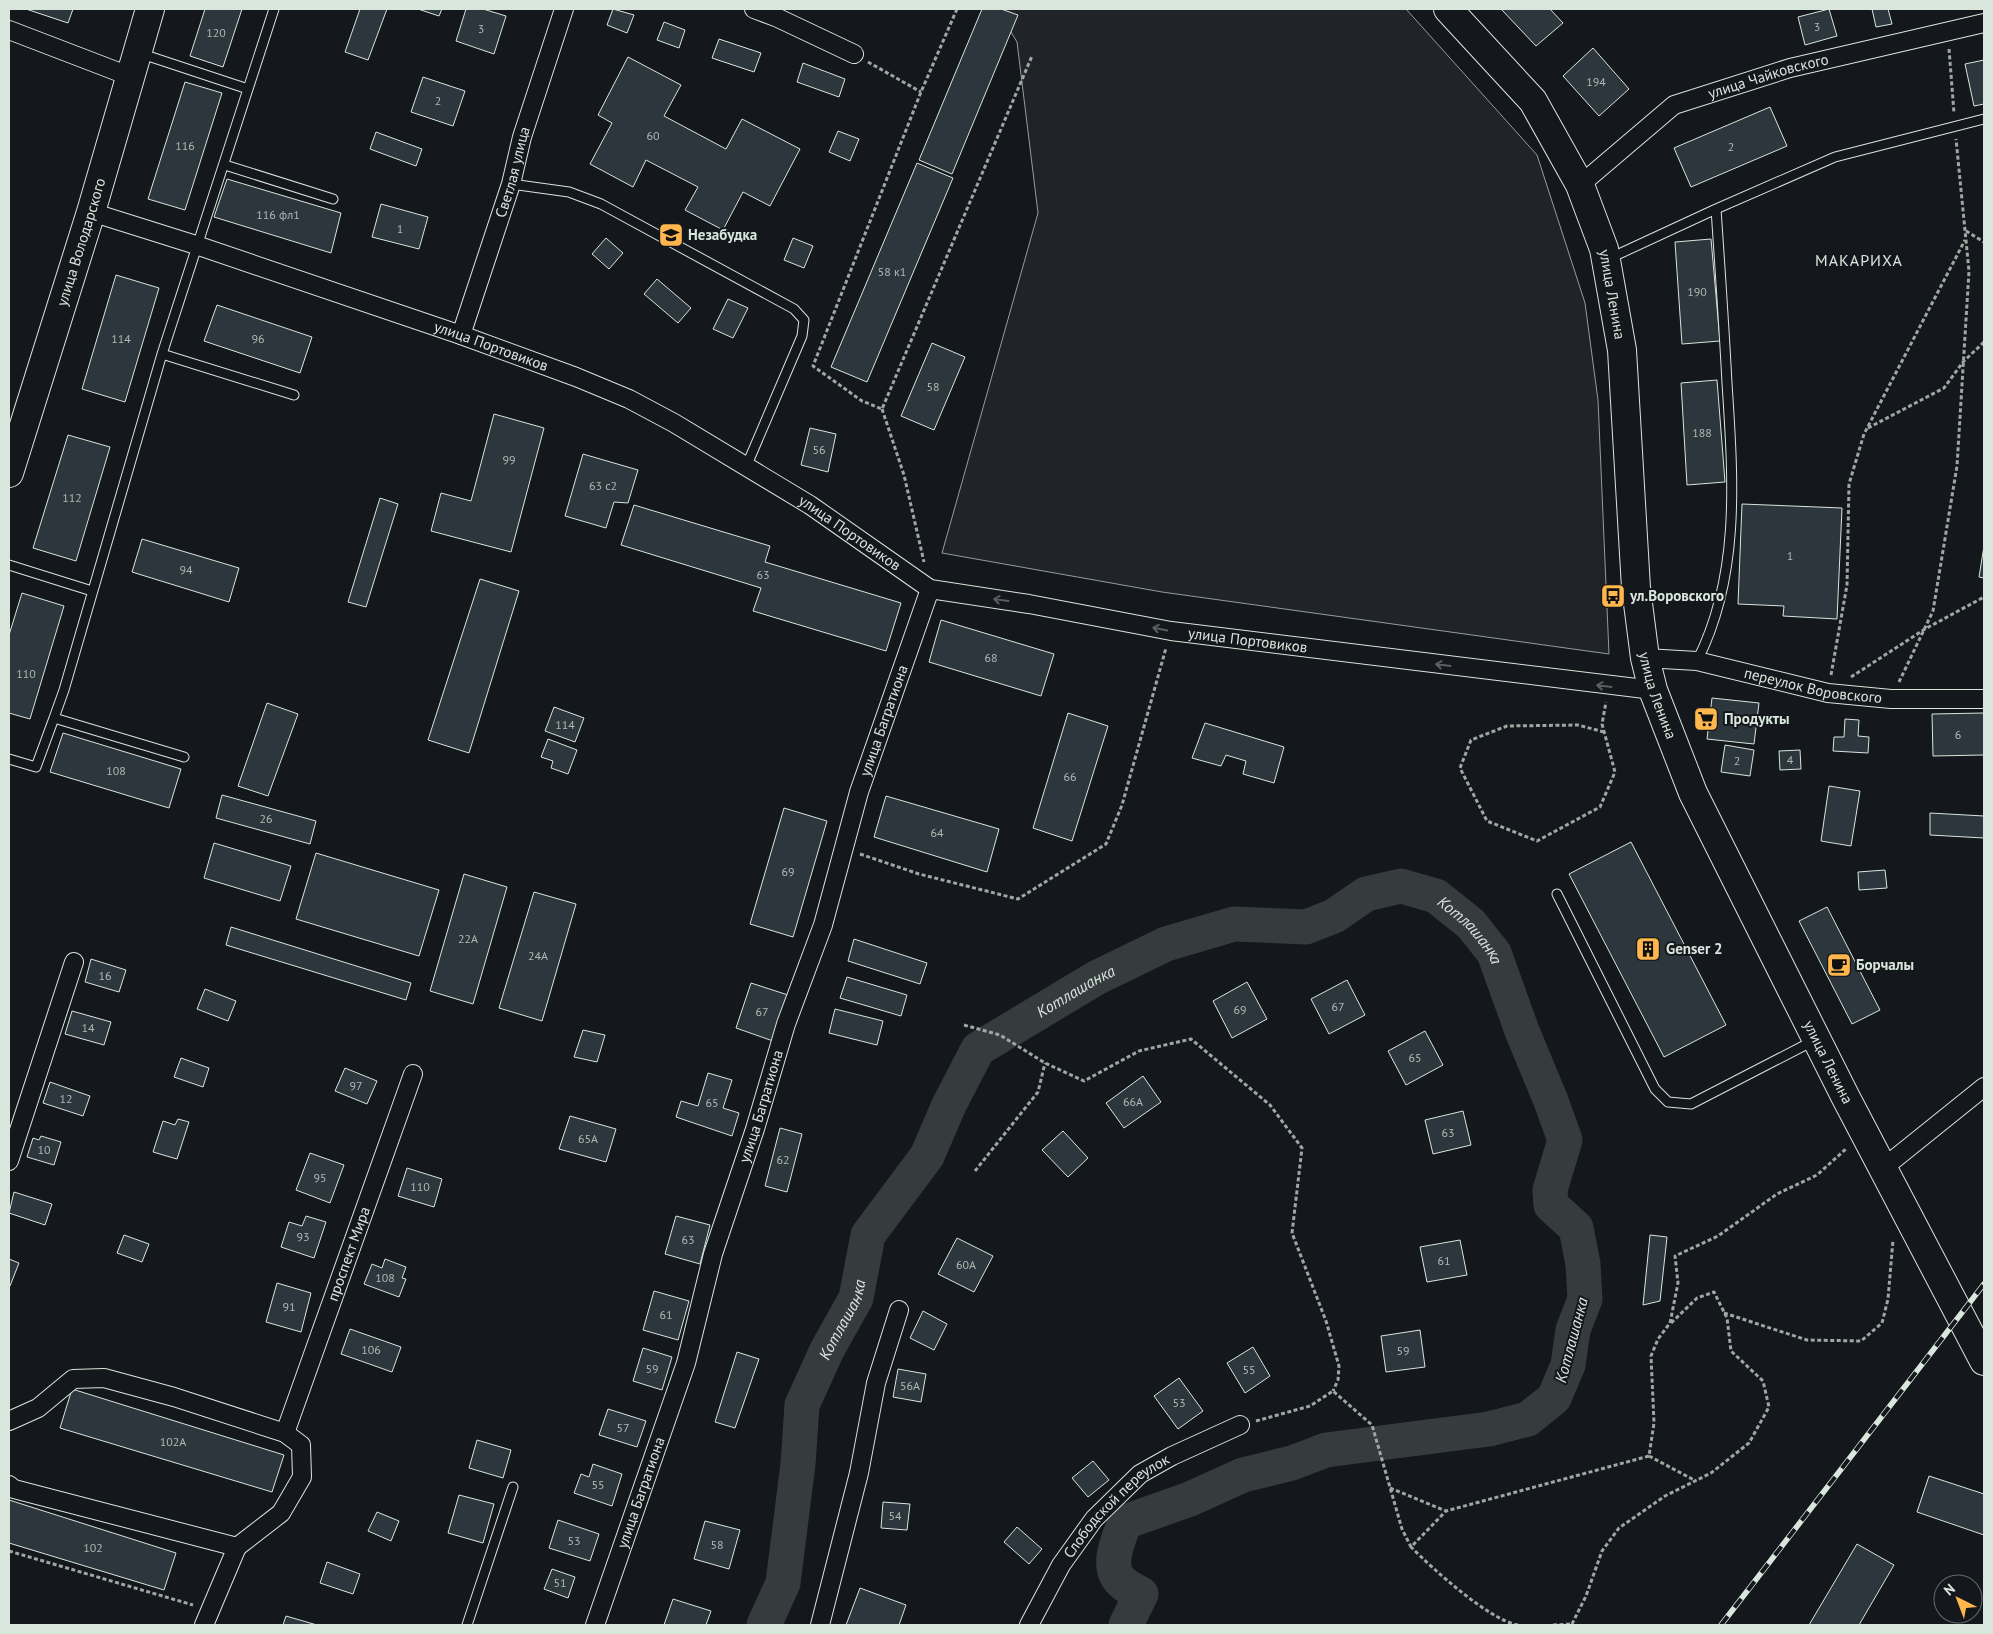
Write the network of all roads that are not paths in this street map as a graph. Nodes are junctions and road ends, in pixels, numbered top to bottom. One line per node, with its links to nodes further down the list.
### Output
1 (150, 9): 9 (main road, улица Володарского)
2 (274, 9): 10 (lane)
3 (564, 9): 13 (street, Светлая улица)
4 (754, 9): 8 (street)
5 (1448, 9): 14 (main road, улица Ленина)
6 (1984, 23): 14 (street, улица Чайковского)
7 (9, 30): 9 (street)
8 (854, 54)
9 (134, 64): 10 (lane); 17 (main road, улица Володарского)
10 (248, 89): 12 (lane)
11 (1984, 119): 16 (lane)
12 (225, 165): 15 (lane); 18 (lane)
13 (511, 184): 20 (street, Светлая улица); 23 (lane)
14 (1580, 185): 19 (main road, улица Ленина)
15 (333, 199)
16 (1716, 209): 19 (lane); 29 (lane)
17 (91, 212): 18 (street, улица Портовиков); 24 (main road, улица Володарского)
18 (196, 245): 20 (street, улица Портовиков); 21 (lane)
19 (1606, 260): 28 (main road, улица Ленина)
20 (461, 335): 23 (street, улица Портовиков)
21 (162, 354): 22 (lane); 27 (lane)
22 (294, 395)
23 (746, 467): 26 (street, улица Портовиков)
24 (9, 473)
25 (9, 565): 27 (lane)
26 (930, 589): 30 (street, улица Портовиков, one-way to 26); 52 (street, улица Багратиона)
27 (92, 591): 32 (lane)
28 (1645, 658): 29 (street, переулок Воровского); 30 (main road, улица Ленина)
29 (1697, 661): 31 (street, переулок Воровского)
30 (1653, 690): 37 (main road, улица Ленина)
31 (1984, 699)
32 (54, 718): 33 (lane); 34 (lane)
33 (184, 757)
34 (9, 759)
35 (1557, 894): 37 (lane)
36 (74, 962): 40 (street)
37 (1816, 1040): 41 (main road, улица Ленина)
38 (413, 1074): 46 (street, проспект Мира)
39 (1984, 1087): 41 (street)
40 (9, 1161)
41 (1882, 1169): 43 (main road, улица Ленина)
42 (899, 1310): 53 (street)
43 (1984, 1361)
44 (9, 1421): 46 (street)
45 (1240, 1425): 54 (street, Слободской переулок)
46 (285, 1433): 49 (street)
47 (9, 1485): 49 (street)
48 (512, 1487): 51 (lane)
49 (237, 1547): 50 (street)
50 (204, 1625)
51 (467, 1625)
52 (596, 1625)
53 (820, 1625)
54 (1029, 1625)

